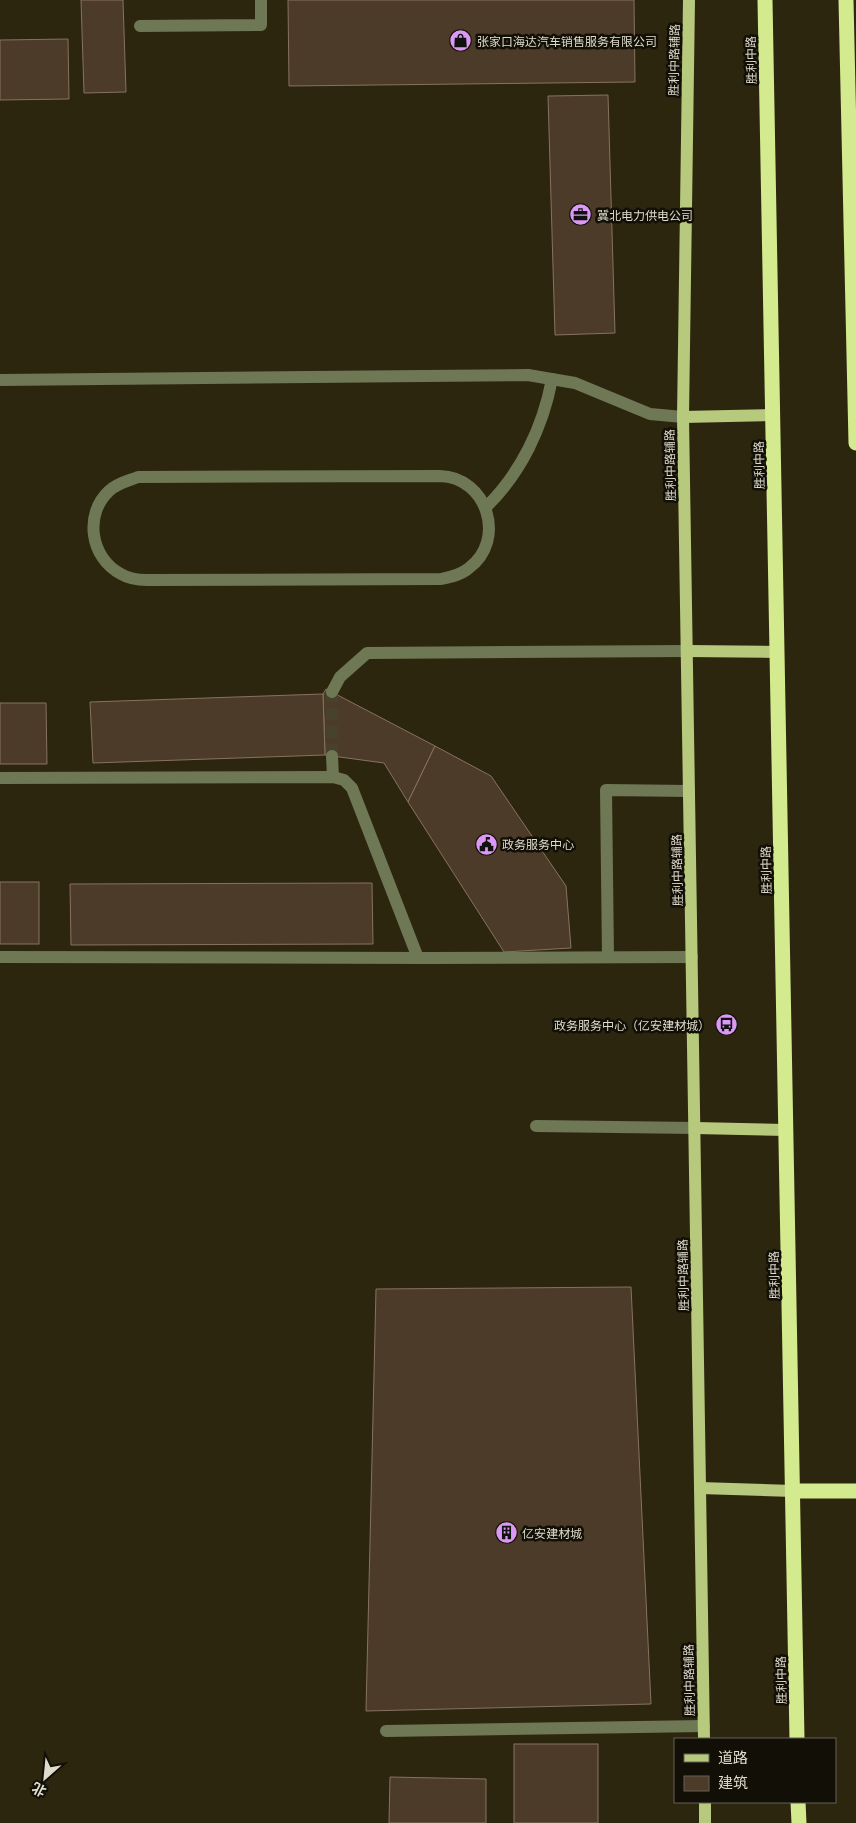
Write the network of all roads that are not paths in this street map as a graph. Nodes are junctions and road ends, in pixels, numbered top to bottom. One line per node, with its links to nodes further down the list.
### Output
1 (261, 0): 5 (street)
2 (689, 0): 9 (main road, 胜利中路辅路)
3 (765, 0): 8 (highway, 胜利中路)
4 (846, 0): 10 (highway)
5 (140, 26)
6 (552, 379): 7 (street); 9 (street); 11 (street)
7 (0, 380)
8 (773, 415): 9 (main road); 13 (highway, 胜利中路)
9 (684, 417): 12 (main road, 胜利中路辅路)
10 (856, 443)
11 (486, 507): 11 (street)
12 (687, 651): 13 (main road); 14 (street); 18 (main road, 胜利中路辅路)
13 (777, 652): 25 (highway, 胜利中路)
14 (332, 692)
15 (332, 756): 16 (street)
16 (333, 777): 17 (street); 22 (street)
17 (0, 778)
18 (690, 791): 20 (street); 21 (main road, 胜利中路辅路)
19 (0, 957): 22 (street)
20 (608, 957): 21 (street); 22 (street)
21 (692, 957): 24 (main road, 胜利中路辅路)
22 (418, 958)
23 (536, 1126): 24 (street)
24 (694, 1128): 25 (main road); 26 (main road, 胜利中路辅路)
25 (786, 1130): 27 (highway, 胜利中路)
26 (700, 1488): 27 (main road); 29 (main road, 胜利中路辅路)
27 (793, 1490): 28 (highway); 32 (highway, 胜利中路)
28 (856, 1492)
29 (704, 1726): 30 (street); 31 (main road, 胜利中路辅路)
30 (386, 1731)
31 (704, 1738)
32 (797, 1738)
33 (705, 1803): 35 (main road)
34 (798, 1803): 36 (highway)
35 (705, 1823)
36 (799, 1823)

